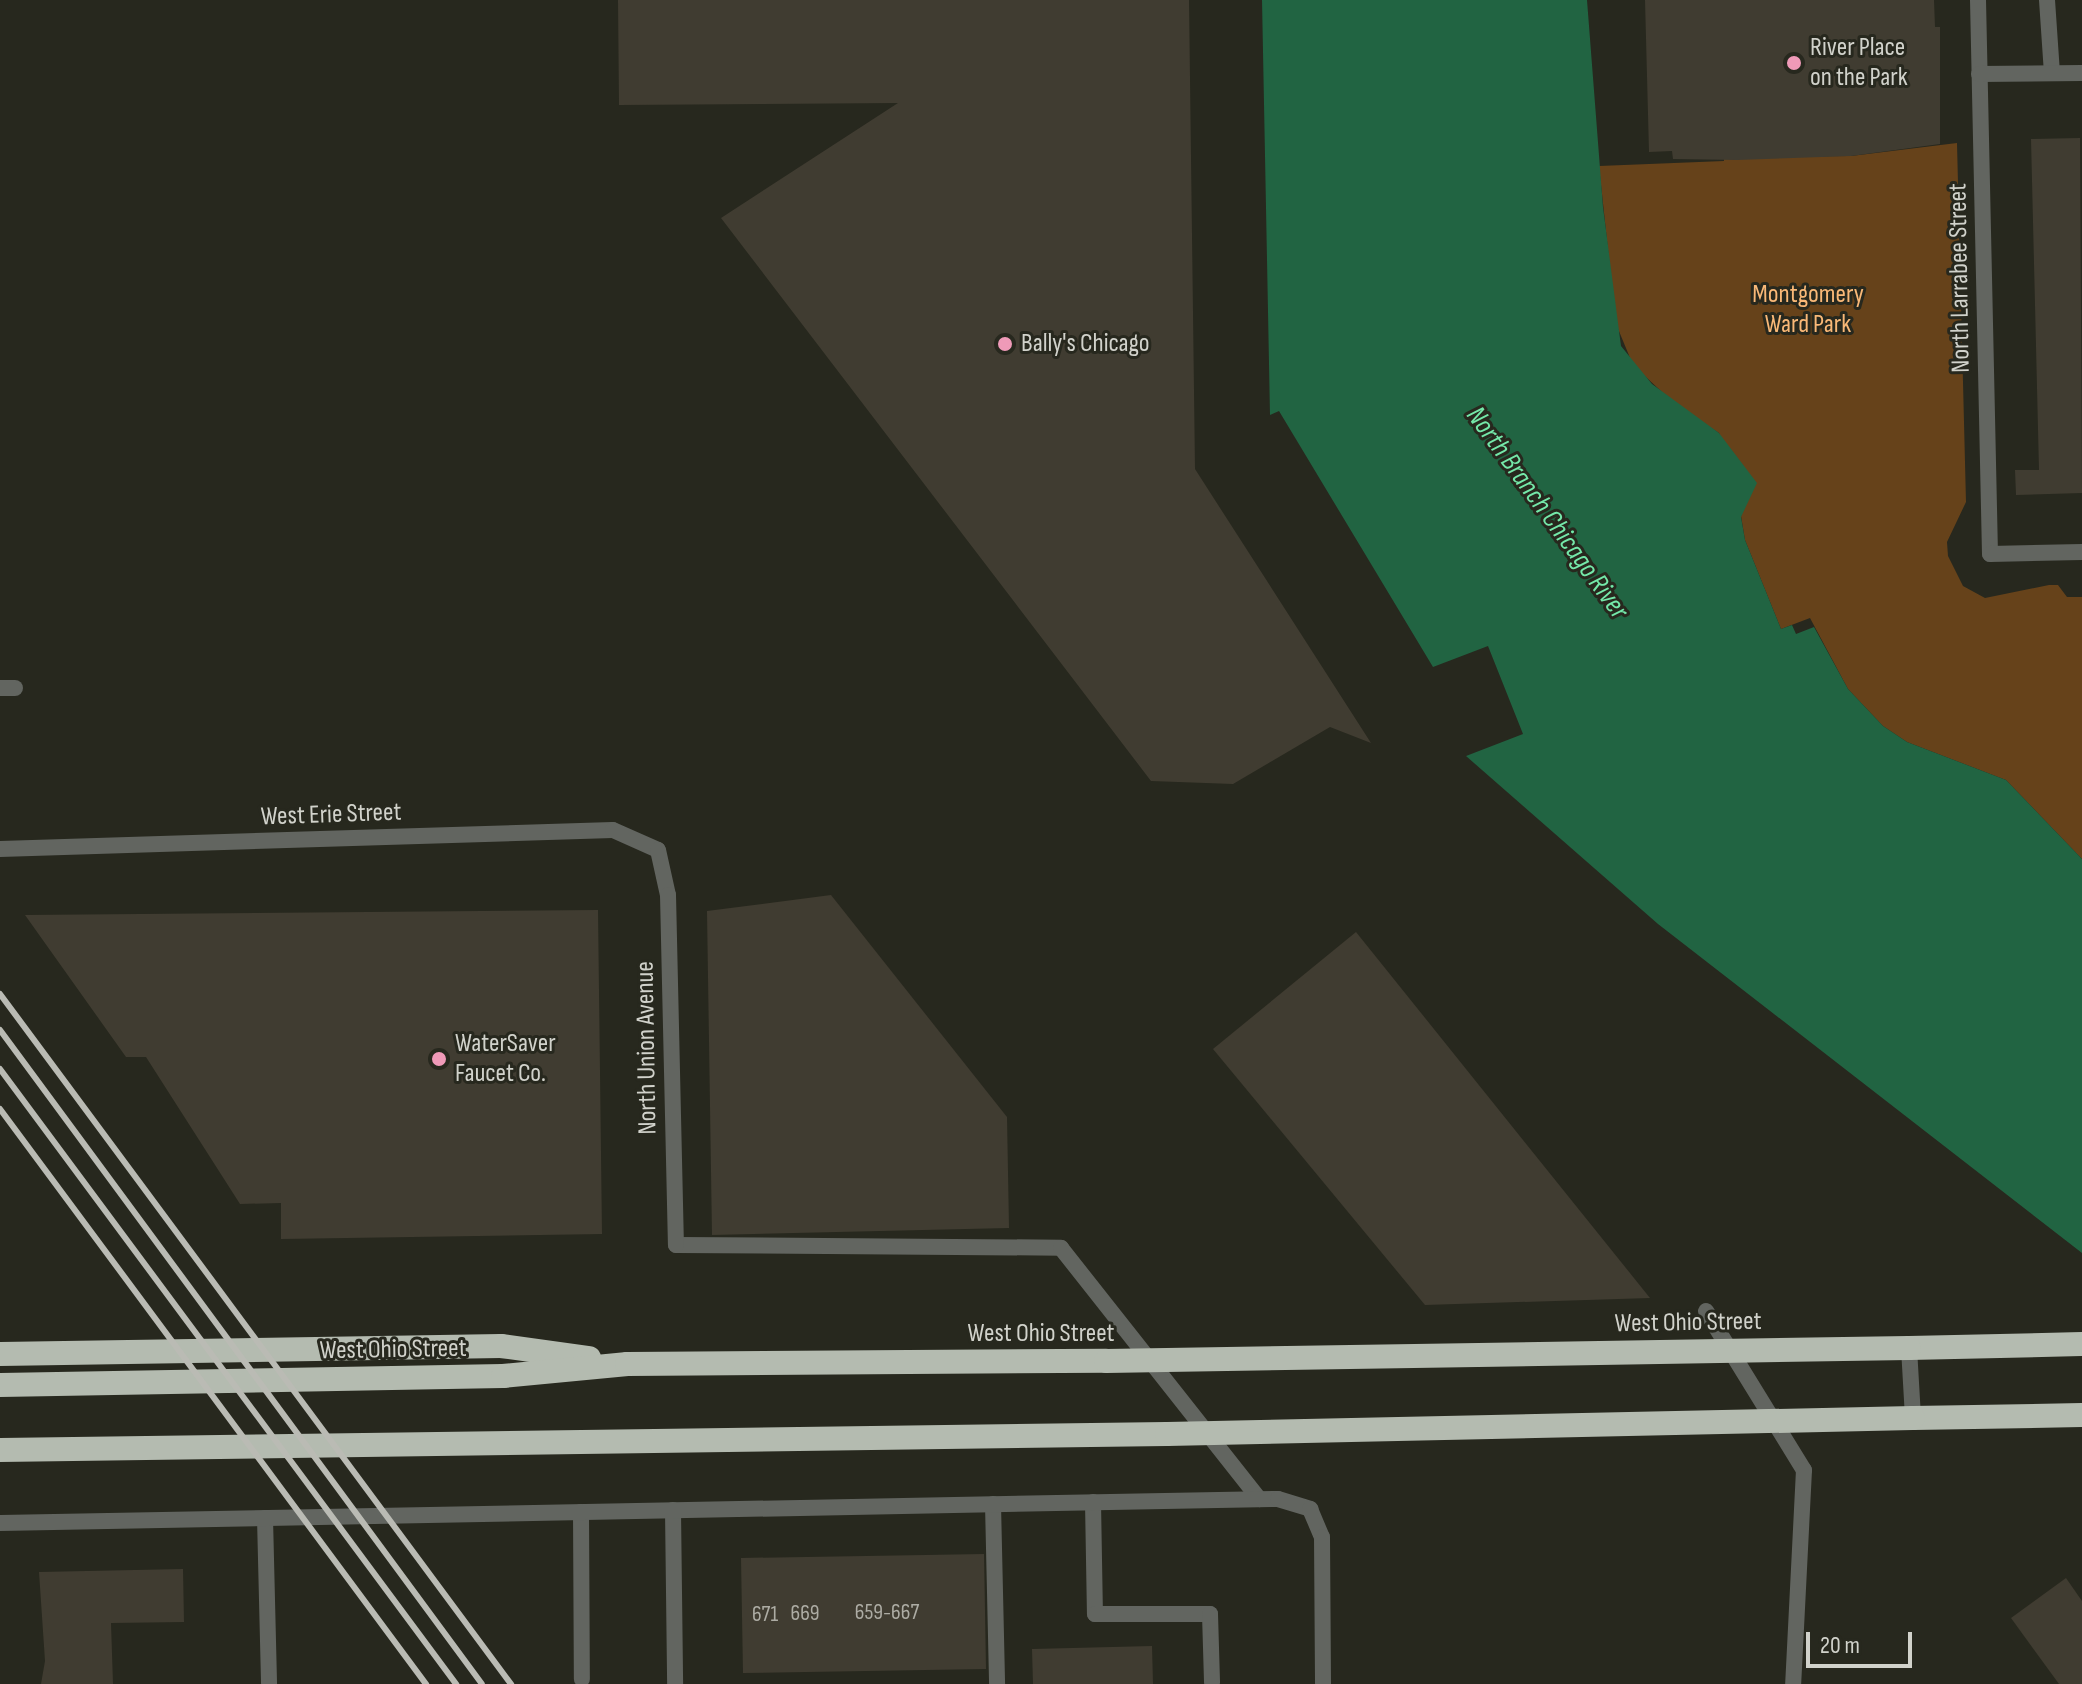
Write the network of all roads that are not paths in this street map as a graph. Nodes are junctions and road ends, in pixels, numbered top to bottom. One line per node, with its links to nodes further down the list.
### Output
1 (1978, 0): 5 (street, North Larrabee Street)
2 (2047, 0): 3 (street)
3 (2052, 73): 4 (street); 5 (street)
4 (2082, 73)
5 (1979, 74): 6 (street, North Larrabee Street)
6 (2082, 552)
7 (1, 849): 8 (street, West Erie Street)
8 (658, 850): 18 (street, North Union Avenue)
9 (1706, 1311): 31 (street)
10 (2082, 1344): 11 (highway, West Ohio Street)
11 (1909, 1348): 13 (highway, West Ohio Street, bridge); 16 (street)
12 (0, 1354): 13 (highway)
13 (627, 1364): 14 (highway, West Ohio Street)
14 (0, 1385)
15 (2082, 1415): 16 (highway)
16 (1913, 1418): 17 (highway, bridge)
17 (0, 1450)
18 (1259, 1499): 19 (street); 30 (street)
19 (1093, 1502): 20 (street); 26 (street)
20 (993, 1504): 21 (street); 29 (street)
21 (673, 1510): 22 (street); 28 (street)
22 (581, 1512): 23 (street); 25 (street)
23 (265, 1518): 24 (street); 27 (street)
24 (0, 1523)
25 (582, 1679)
26 (1212, 1682)
27 (269, 1684)
28 (675, 1684)
29 (997, 1684)
30 (1323, 1684)
31 (1793, 1684)

